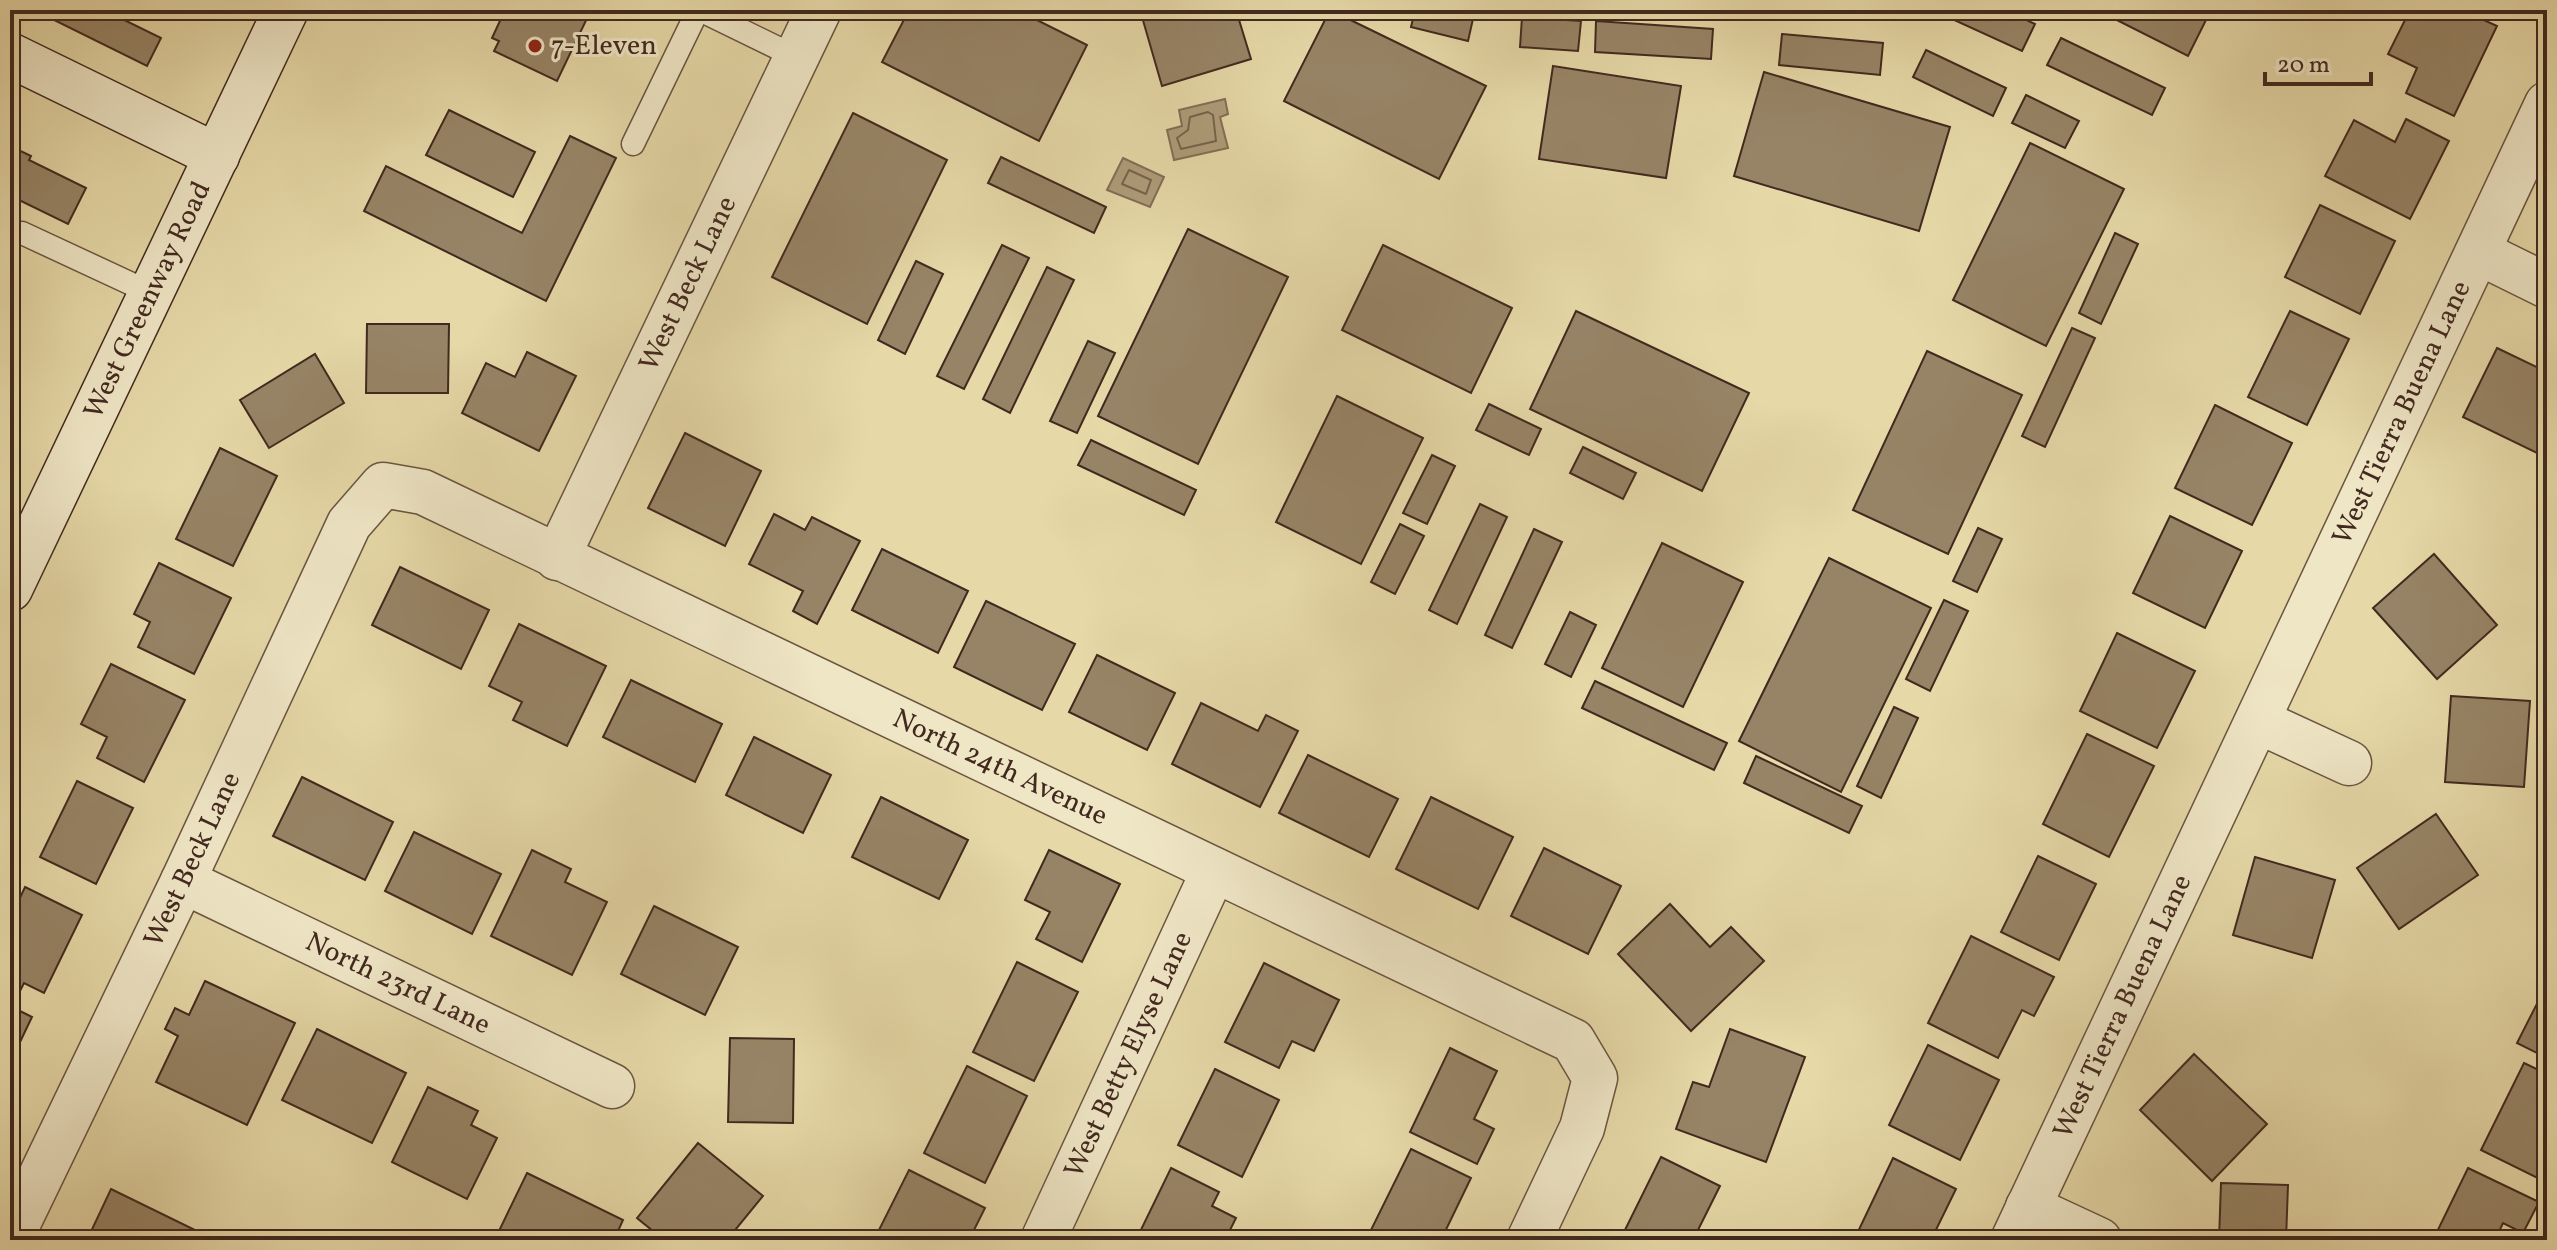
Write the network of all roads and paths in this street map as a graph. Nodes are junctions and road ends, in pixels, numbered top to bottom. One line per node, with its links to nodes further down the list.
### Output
1 (286, 10): 8 (street, West Greenway Road)
2 (699, 10): 5 (lane); 7 (lane)
3 (819, 10): 5 (street, West Beck Lane)
4 (10, 55): 8 (street)
5 (796, 57): 14 (street, West Beck Lane)
6 (2547, 104): 10 (street, West Tierra Buena Lane)
7 (633, 144)
8 (217, 156): 12 (street, West Greenway Road)
9 (22, 233): 12 (lane)
10 (2478, 252): 11 (street); 16 (street, West Tierra Buena Lane)
11 (2547, 286)
12 (151, 293): 15 (street, West Greenway Road)
13 (383, 485): 14 (street, North 24th Avenue); 19 (street, West Beck Lane)
14 (557, 558): 18 (street, North 24th Avenue)
15 (10, 589)
16 (2260, 722): 17 (street); 21 (street, West Tierra Buena Lane)
17 (2349, 763)
18 (1214, 870): 23 (street, West Betty Elyse Lane); 24 (street, North 24th Avenue)
19 (183, 881): 20 (street, North 23rd Lane); 22 (street, West Beck Lane)
20 (612, 1086)
21 (2021, 1224): 25 (street, West Tierra Buena Lane)
22 (10, 1240)
23 (1043, 1240)
24 (1529, 1240)
25 (2099, 1240)

